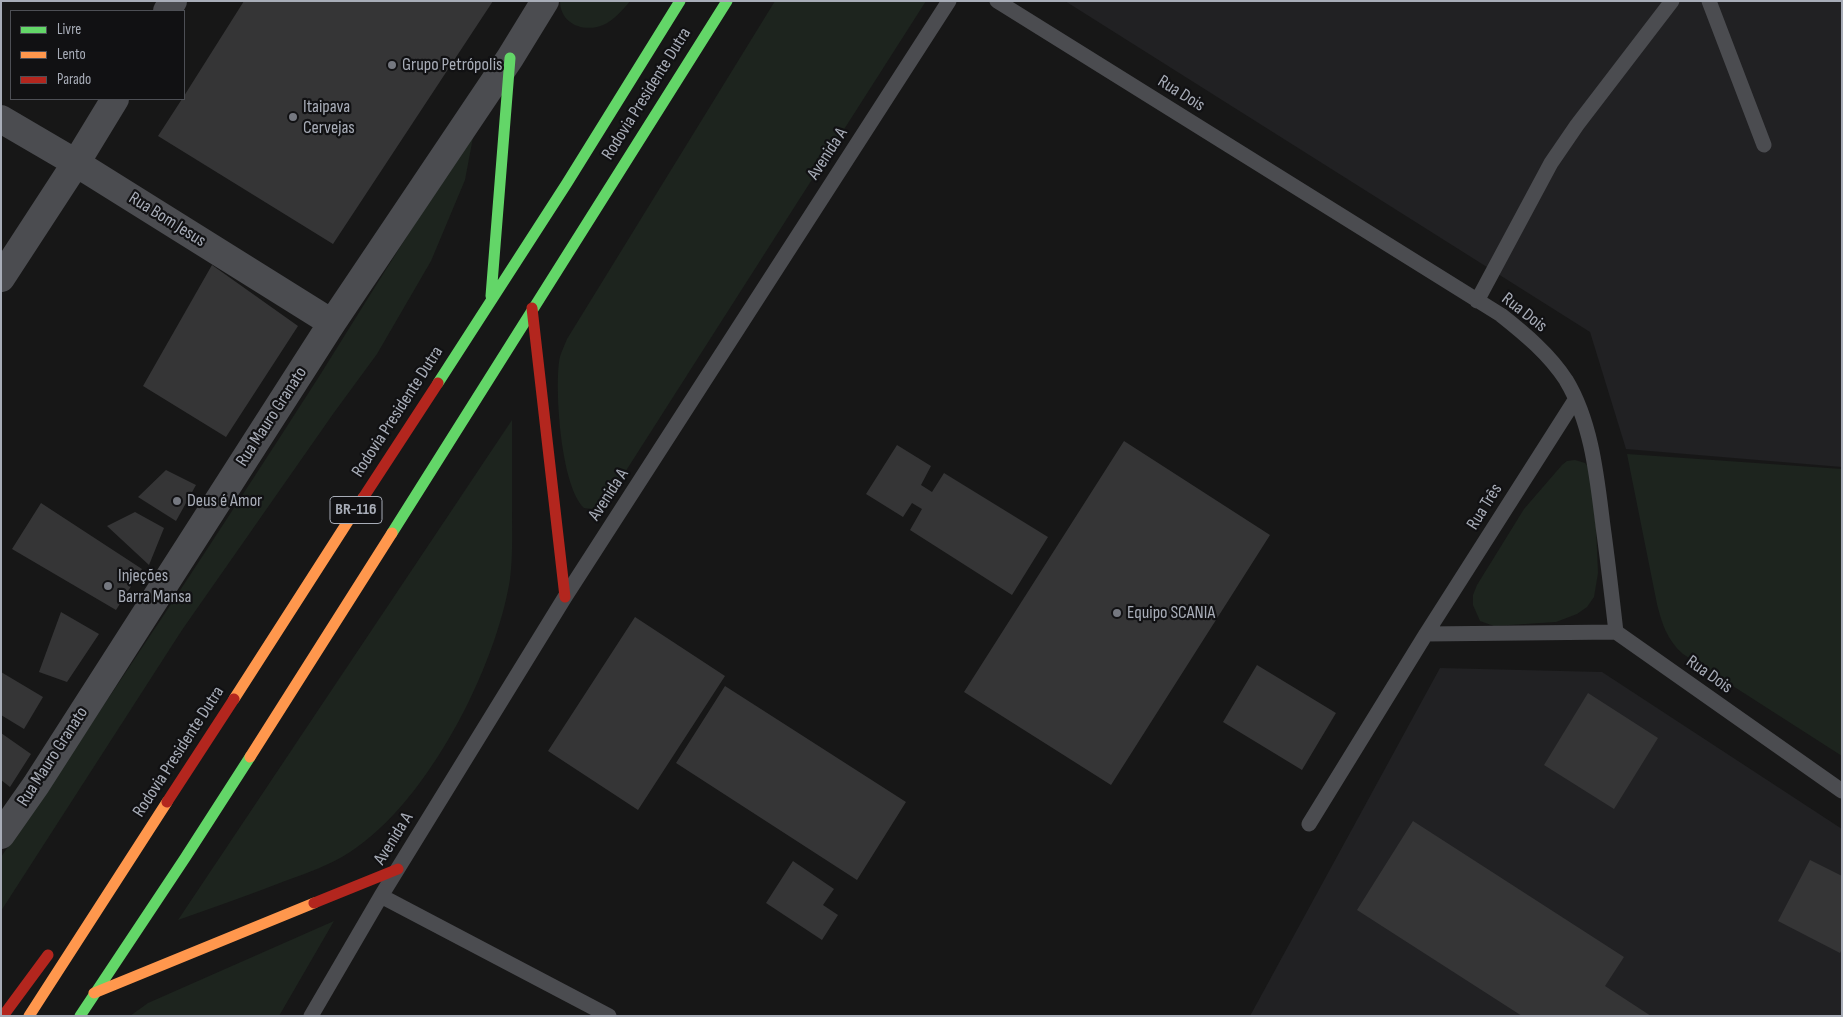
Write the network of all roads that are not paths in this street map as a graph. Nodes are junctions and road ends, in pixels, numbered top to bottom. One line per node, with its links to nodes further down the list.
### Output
1 (546, 1): 8 (street, Rua Mauro Granato)
2 (680, 1): 14 (highway, Rodovia Presidente Dutra / BR-116)
3 (727, 1): 16 (highway, Rodovia Presidente Dutra / BR-116)
4 (949, 1): 19 (lane, Avenida A)
5 (997, 1): 15 (lane, Rua Dois)
6 (1672, 1): 15 (lane)
7 (1709, 1): 11 (lane)
8 (510, 58): 14 (highway); 17 (street, Rua Mauro Granato)
9 (113, 100): 12 (street)
10 (1, 119): 12 (street, Rua Bom Jesus)
11 (1764, 145)
12 (76, 163): 13 (street); 17 (street, Rua Bom Jesus)
13 (1, 278)
14 (491, 300): 22 (highway, Rodovia Presidente Dutra / BR-116)
15 (1477, 301): 18 (lane, Rua Dois)
16 (532, 308): 19 (highway); 30 (highway, Rodovia Presidente Dutra / BR-116)
17 (332, 323): 25 (street, Rua Mauro Granato)
18 (1575, 400): 20 (lane, Rua Dois); 21 (lane, Rua Três)
19 (565, 597): 26 (lane, Avenida A)
20 (1616, 632): 21 (lane); 23 (lane, Rua Dois)
21 (1426, 634): 24 (lane, Rua Três)
22 (204, 746): 27 (highway); 32 (highway, Rodovia Presidente Dutra / BR-116)
23 (1842, 791)
24 (1309, 824)
25 (1, 834)
26 (398, 869): 28 (lane, Avenida A); 30 (highway)
27 (98, 889)
28 (381, 896): 34 (lane, Avenida A); 35 (lane)
29 (56, 944): 31 (highway)
30 (94, 993): 33 (highway, Rodovia Presidente Dutra / BR-116)
31 (3, 1016)
32 (29, 1016)
33 (80, 1016)
34 (311, 1016)
35 (609, 1016)

